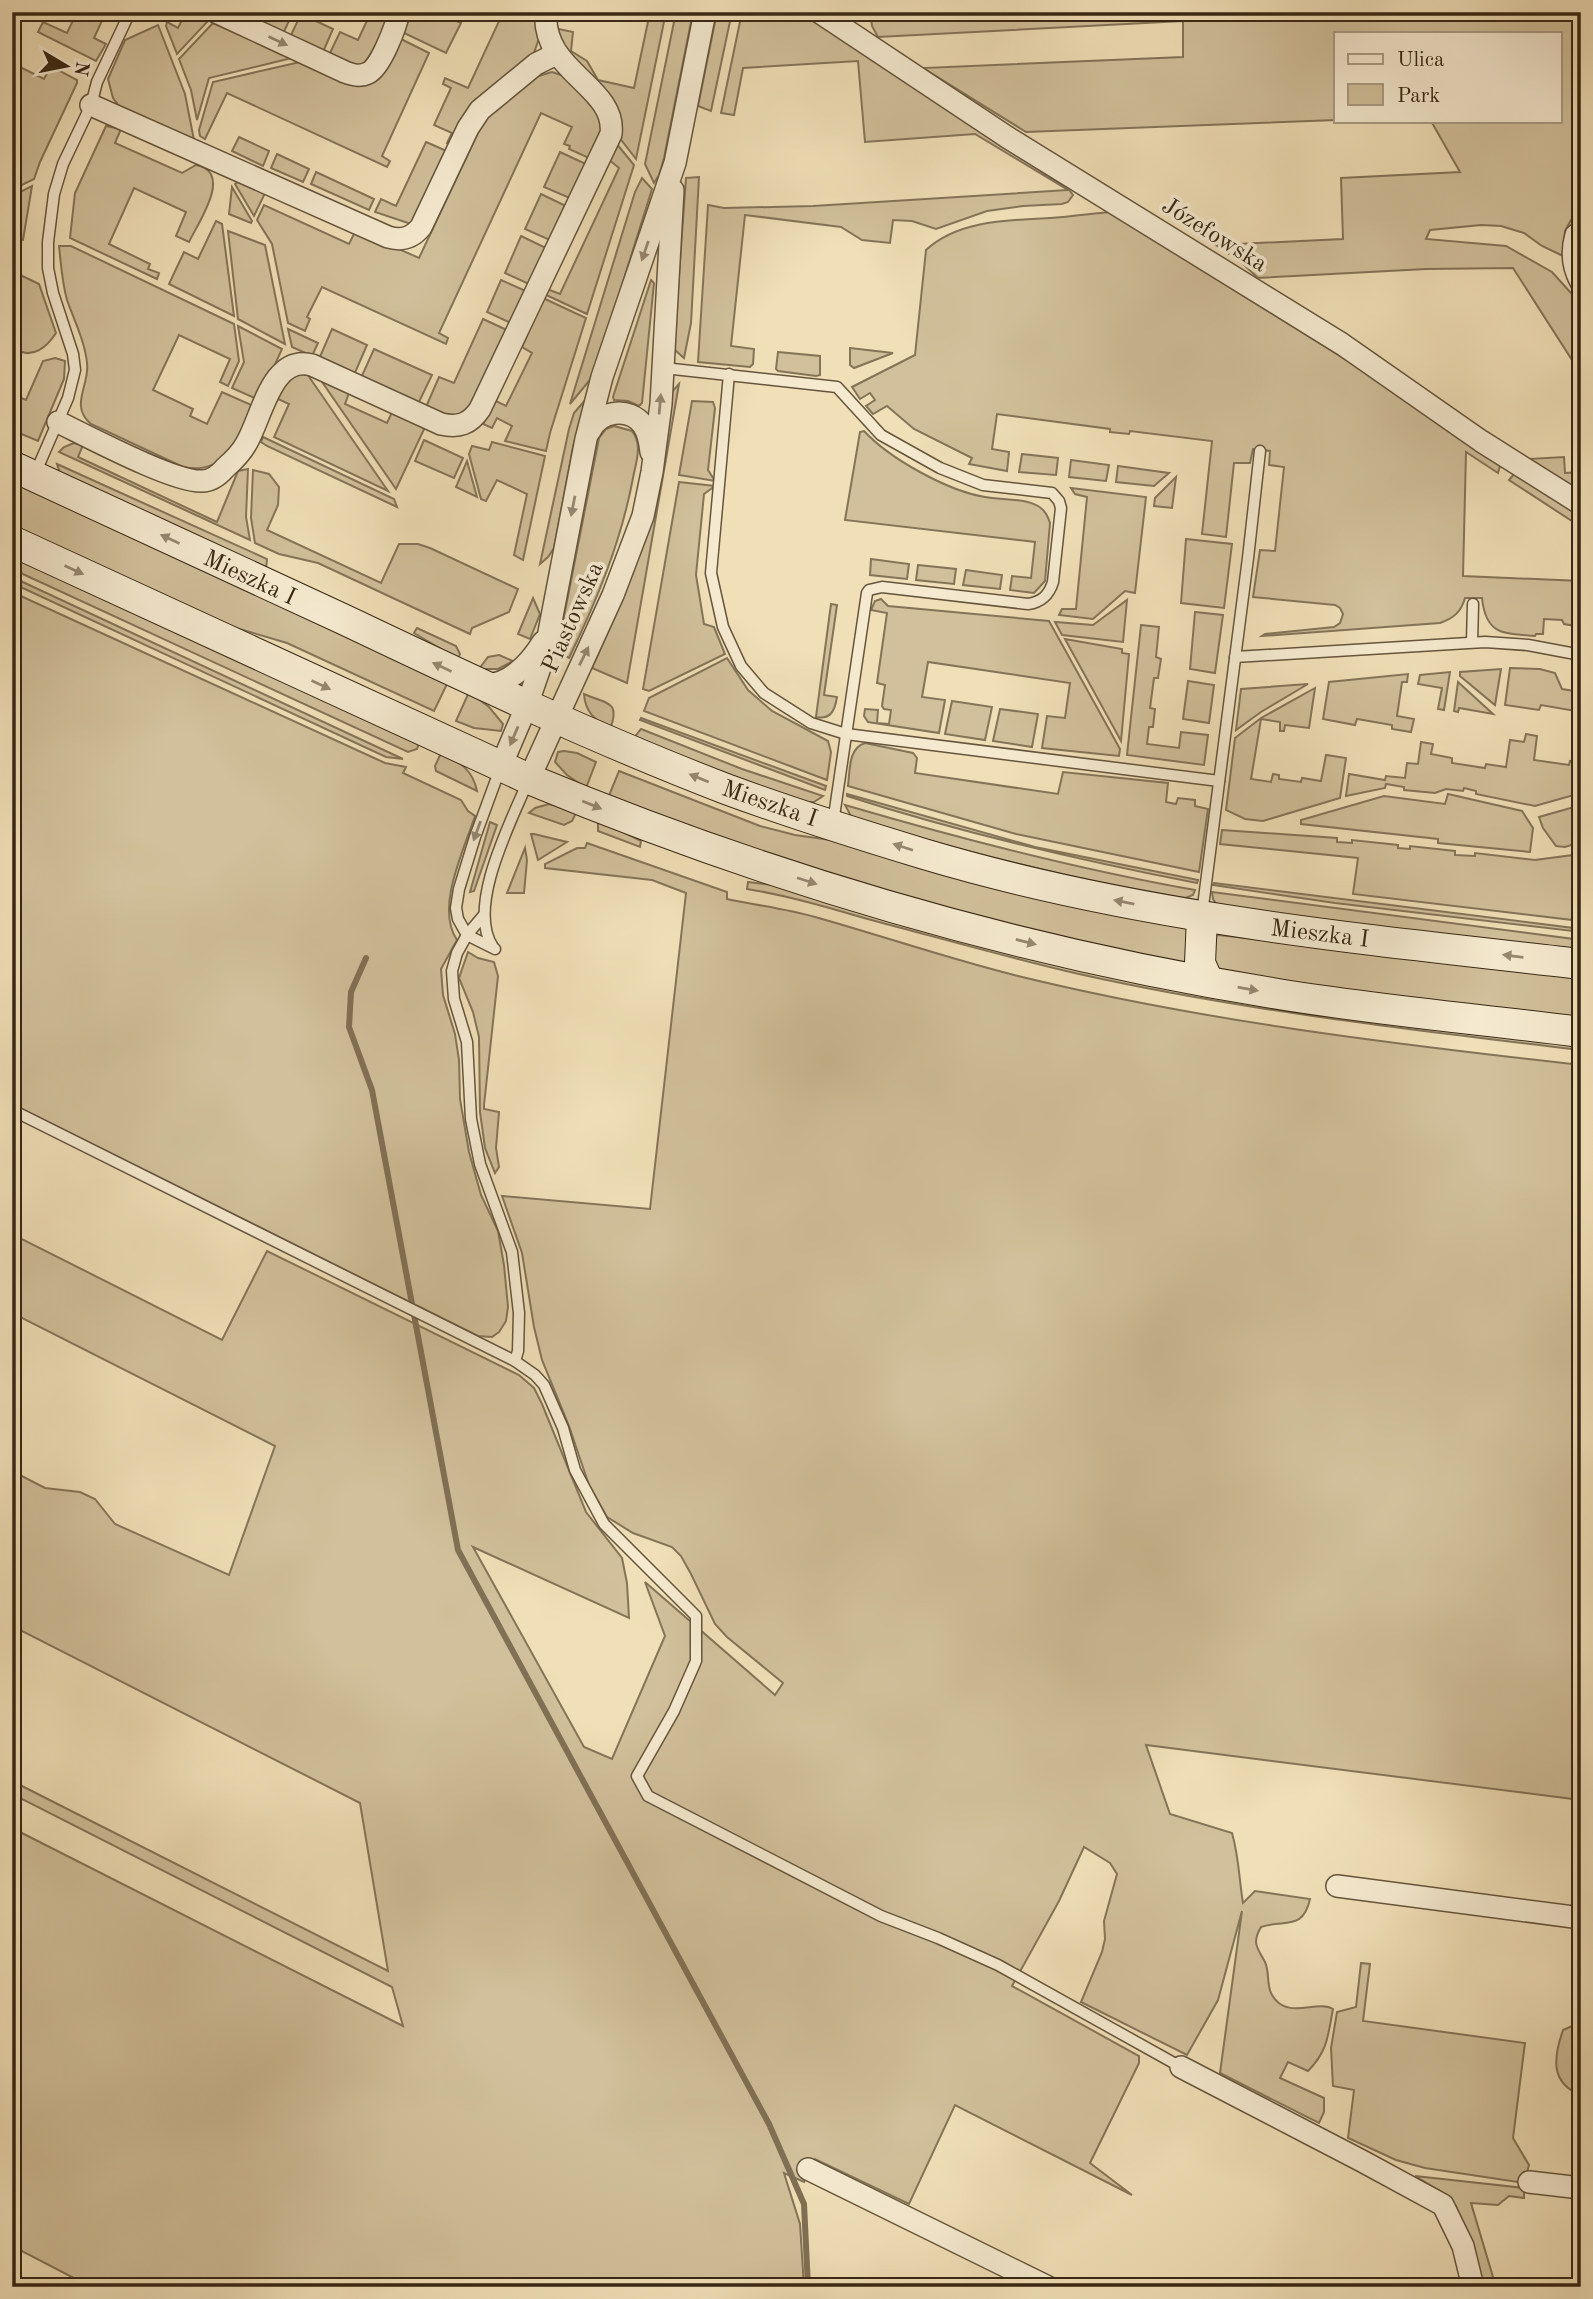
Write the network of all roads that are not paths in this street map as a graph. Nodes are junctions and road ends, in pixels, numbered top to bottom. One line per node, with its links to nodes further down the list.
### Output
1 (130, 12): 8 (lane)
2 (216, 12): 3 (street, one-way to 3)
3 (399, 12)
4 (546, 12): 7 (street)
5 (705, 12): 9 (street, Piastowska)
6 (819, 12): 19 (street, Józefowska)
7 (556, 54): 8 (street); 14 (street)
8 (91, 106): 14 (lane)
9 (675, 163): 12 (street, Piastowska); 15 (street, Piastowska, one-way to 15)
10 (1581, 232): 11 (street)
11 (1581, 282)
12 (664, 368): 13 (lane); 18 (street, Piastowska, one-way to 12)
13 (729, 374): 29 (lane); 29 (lane)
14 (58, 422): 17 (lane)
15 (586, 439): 18 (street, Piastowska); 22 (street, Piastowska, one-way to 22)
16 (1260, 451): 25 (lane)
17 (23, 471): 26 (street, Mieszka I, one-way to 17)
18 (652, 472): 28 (street, Piastowska, one-way to 18)
19 (1581, 504)
20 (12, 541): 30 (street, one-way to 30)
21 (1473, 604): 23 (lane)
22 (549, 631): 26 (street, Piastowska); 27 (street, Piastowska)
23 (1472, 642): 24 (lane); 25 (lane)
24 (1581, 655)
25 (1235, 657): 32 (lane)
26 (478, 684): 27 (street, Mieszka I)
27 (527, 705): 28 (street, Mieszka I); 30 (street, Piastowska, one-way to 30)
28 (556, 718): 31 (street, Piastowska); 33 (street, Mieszka I, one-way to 28)
29 (846, 734): 32 (lane); 33 (lane)
30 (501, 766): 31 (street); 36 (lane, one-way to 36)
31 (529, 779): 34 (lane); 38 (street, one-way to 38)
32 (1219, 781): 35 (lane)
33 (833, 825): 35 (street, Mieszka I, one-way to 33)
34 (483, 916): 36 (lane); 36 (lane)
35 (1202, 917): 37 (street, Mieszka I, one-way to 35); 38 (street)
36 (467, 935): 41 (lane)
37 (1581, 964)
38 (1209, 981): 39 (street, one-way to 39)
39 (1581, 1032)
40 (12, 1110): 41 (lane)
41 (515, 1361): 44 (lane)
42 (1337, 1886): 43 (street)
43 (1581, 1918)
44 (1181, 2067): 49 (street)
45 (808, 2169): 48 (street)
46 (1529, 2182): 47 (street)
47 (1581, 2188)
48 (1048, 2287)
49 (1473, 2287)

